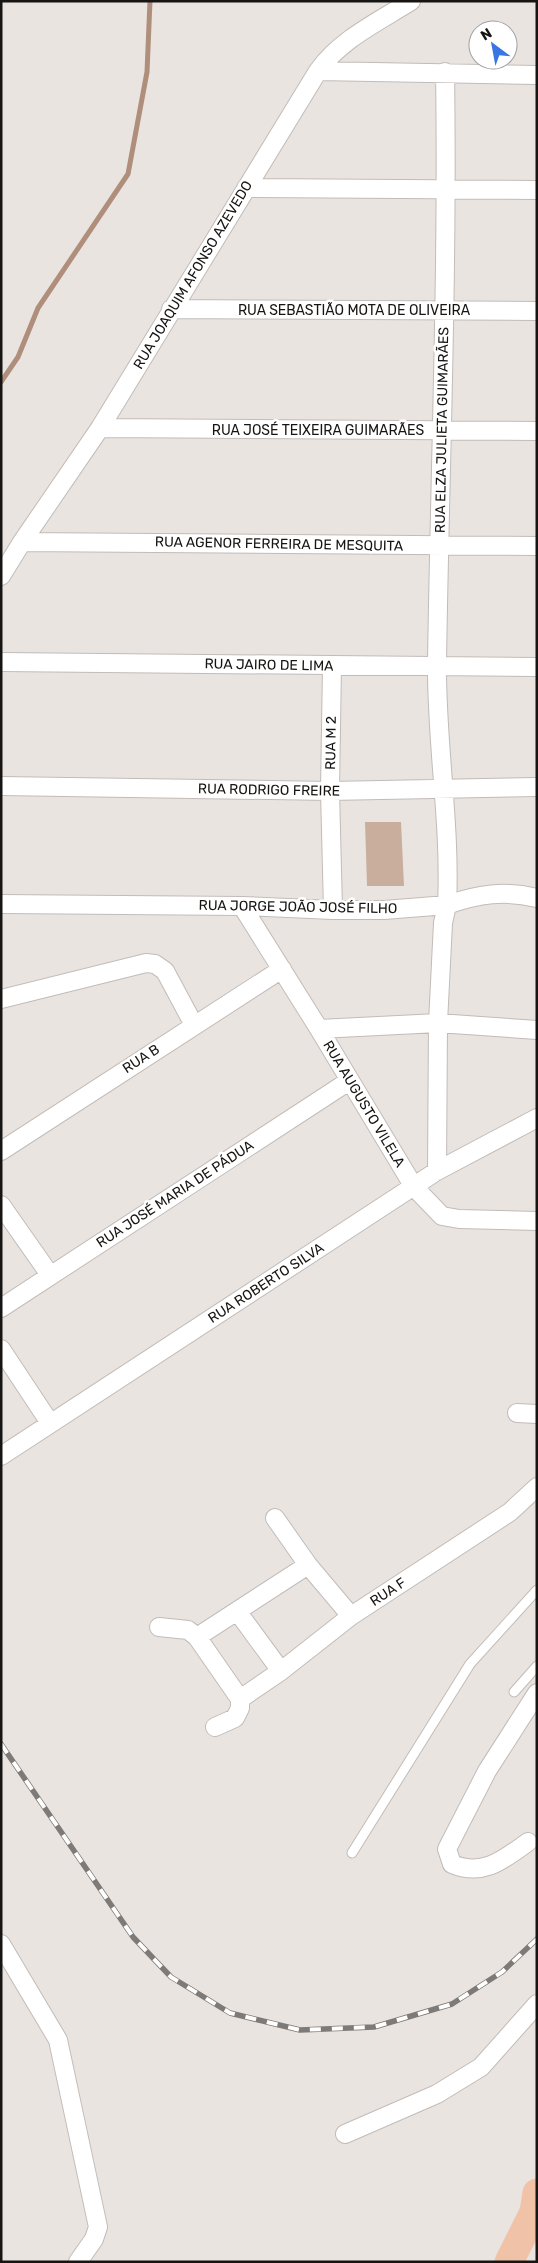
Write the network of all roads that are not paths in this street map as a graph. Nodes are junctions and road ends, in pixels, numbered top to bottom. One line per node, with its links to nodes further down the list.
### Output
1 (411, 1): 2 (street, RUA JOAQUIM AFONSO AZEVEDO)
2 (318, 70): 3 (street); 5 (street, RUA JOAQUIM AFONSO AZEVEDO)
3 (445, 72): 4 (street); 6 (street, RUA ELZA JULIETA GUIMARÃES)
4 (532, 73)
5 (246, 188): 6 (street); 8 (street, RUA JOAQUIM AFONSO AZEVEDO)
6 (447, 189): 7 (street); 9 (street, RUA ELZA JULIETA GUIMARÃES)
7 (537, 190)
8 (172, 309): 9 (street, RUA SEBASTIÃO MOTA DE OLIVEIRA); 11 (street, RUA JOAQUIM AFONSO AZEVEDO)
9 (444, 310): 10 (street, RUA SEBASTIÃO MOTA DE OLIVEIRA); 12 (street, RUA ELZA JULIETA GUIMARÃES)
10 (537, 311)
11 (100, 428): 12 (street, RUA JOSÉ TEIXEIRA GUIMARÃES); 14 (street, RUA JOAQUIM AFONSO AZEVEDO)
12 (442, 431): 13 (street, RUA JOSÉ TEIXEIRA GUIMARÃES); 15 (street, RUA ELZA JULIETA GUIMARÃES)
13 (537, 431)
14 (22, 542): 15 (street, RUA AGENOR FERREIRA DE MESQUITA); 17 (street, RUA JOAQUIM AFONSO AZEVEDO)
15 (440, 546): 16 (street, RUA AGENOR FERREIRA DE MESQUITA); 19 (street, RUA ELZA JULIETA GUIMARÃES)
16 (537, 546)
17 (1, 576)
18 (1, 662): 20 (street, RUA JAIRO DE LIMA)
19 (437, 665): 20 (street, RUA JAIRO DE LIMA); 21 (street, RUA JAIRO DE LIMA); 24 (street, RUA ELZA JULIETA GUIMARÃES)
20 (332, 666): 25 (street, RUA M 2)
21 (537, 668)
22 (1, 786): 25 (street, RUA RODRIGO FREIRE)
23 (537, 787): 24 (street, RUA RODRIGO FREIRE)
24 (443, 789): 25 (street, RUA RODRIGO FREIRE); 28 (street, RUA ELZA JULIETA GUIMARÃES)
25 (330, 791): 30 (street, RUA M 2)
26 (537, 898): 28 (street, RUA JORGE JOÃO JOSÉ FILHO)
27 (1, 904): 29 (street, RUA JORGE JOÃO JOSÉ FILHO)
28 (447, 905): 30 (street, RUA JORGE JOÃO JOSÉ FILHO); 33 (street)
29 (242, 906): 30 (street, RUA JORGE JOÃO JOSÉ FILHO); 31 (street, RUA AUGUSTO VILELA)
30 (333, 910)
31 (282, 969): 34 (street, RUA B); 35 (street, RUA AUGUSTO VILELA)
32 (1, 998): 34 (street)
33 (438, 1023): 35 (street); 36 (street); 40 (street)
34 (194, 1025): 39 (street, RUA B)
35 (319, 1029): 37 (street, RUA AUGUSTO VILELA)
36 (537, 1030)
37 (349, 1080): 41 (street, RUA AUGUSTO VILELA); 44 (street, RUA JOSÉ MARIA DE PÁDUA)
38 (537, 1118): 40 (street, RUA ROBERTO SILVA)
39 (1, 1151)
40 (437, 1171): 41 (street, RUA ROBERTO SILVA)
41 (414, 1187): 43 (street, RUA AUGUSTO VILELA); 49 (street, RUA ROBERTO SILVA)
42 (1, 1205): 44 (street)
43 (537, 1221)
44 (50, 1275): 45 (street, RUA JOSÉ MARIA DE PÁDUA)
45 (1, 1308)
46 (1, 1349): 49 (street)
47 (517, 1413): 48 (street)
48 (537, 1414)
49 (50, 1423): 50 (street, RUA ROBERTO SILVA)
50 (1, 1456)
51 (537, 1487): 56 (street, RUA F)
52 (275, 1518): 53 (street)
53 (308, 1565): 55 (street); 56 (street)
54 (537, 1590): 66 (lane)
55 (237, 1611): 58 (street); 60 (street)
56 (351, 1616): 60 (street, RUA F)
57 (159, 1627): 58 (street)
58 (197, 1637): 63 (street)
59 (537, 1666): 61 (lane)
60 (281, 1671): 63 (street, RUA F)
61 (514, 1692)
62 (537, 1692): 65 (street)
63 (240, 1699): 64 (street)
64 (215, 1727)
65 (528, 1842)
66 (352, 1853)
67 (1, 1944): 68 (street)
68 (6, 1963): 71 (street)
69 (537, 2004): 70 (street)
70 (345, 2134)
71 (78, 2262)

